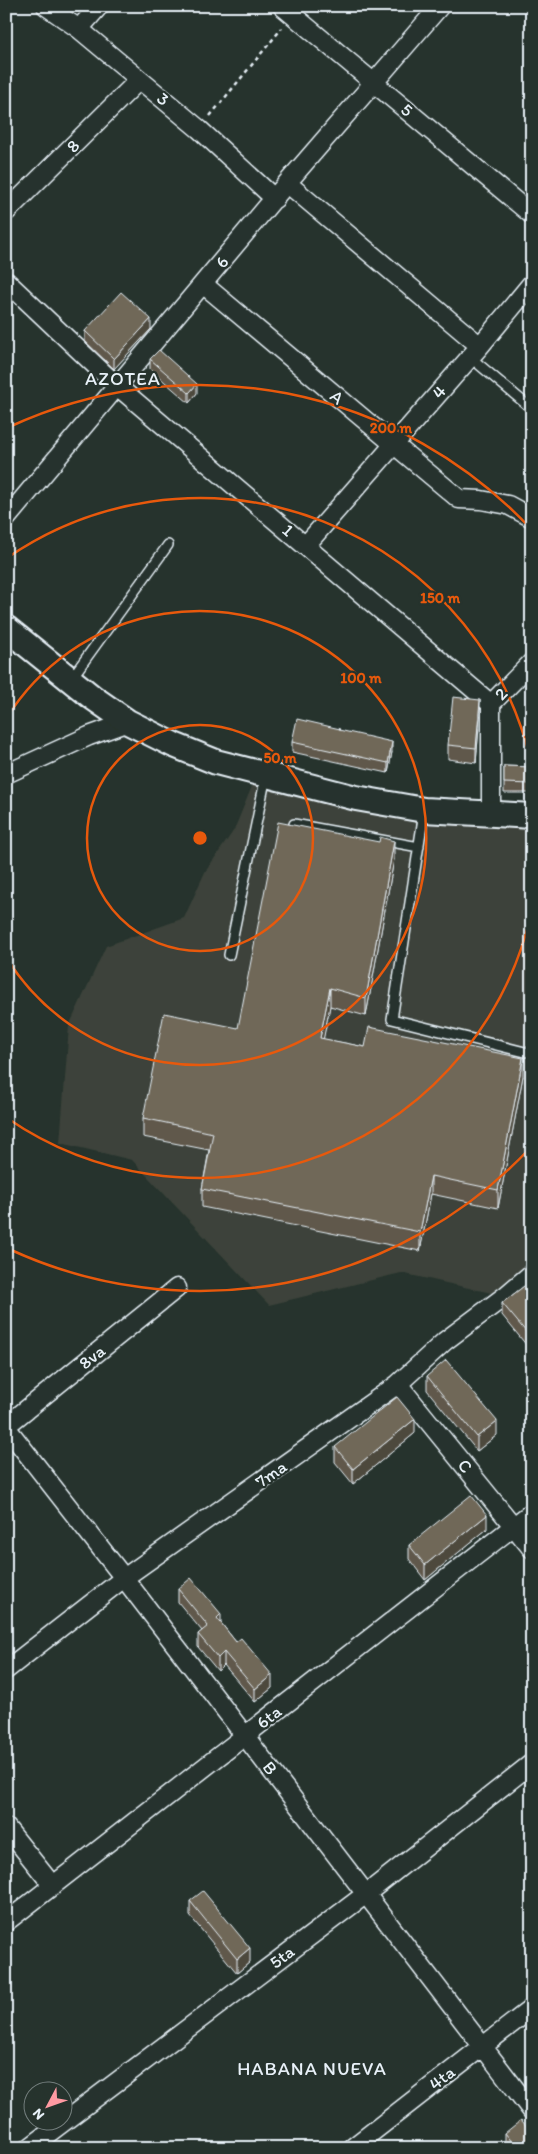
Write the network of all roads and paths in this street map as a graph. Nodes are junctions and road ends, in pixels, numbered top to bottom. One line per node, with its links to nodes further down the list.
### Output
1 (46, 6): 5 (street, 3)
2 (99, 6): 5 (street)
3 (440, 6): 7 (street, 6)
4 (286, 9): 7 (street, 5); 8 (path)
5 (80, 29): 6 (street, 3)
6 (139, 80): 8 (street, 3); 11 (street, 8)
7 (375, 83): 9 (street, 6); 12 (street, 5)
8 (199, 129): 10 (street, 3)
9 (287, 183): 10 (street, 6); 16 (street)
10 (275, 198): 15 (street, 6)
11 (6, 212)
12 (532, 215)
13 (6, 281): 17 (street, 1)
14 (532, 283): 16 (street, 4)
15 (203, 284): 17 (street, 6); 19 (street, A)
16 (475, 352): 18 (lane); 19 (street, 4)
17 (116, 385): 21 (street, 6); 23 (street, 1)
18 (532, 409)
19 (393, 445): 20 (street, A); 23 (street, 4)
20 (532, 518)
21 (6, 519)
22 (168, 545): 26 (lane)
23 (306, 545): 27 (street, 1)
24 (6, 628): 26 (main road)
25 (532, 662): 27 (street, 2)
26 (70, 680): 28 (main road)
27 (491, 704): 32 (street)
28 (128, 722): 29 (street); 30 (main road)
29 (6, 774)
30 (266, 776): 31 (main road); 36 (lane)
31 (424, 810): 32 (main road); 35 (lane)
32 (491, 814): 33 (main road)
33 (532, 816)
34 (294, 824): 35 (lane)
35 (419, 847): 37 (lane)
36 (229, 955)
37 (525, 1052)
38 (532, 1273): 40 (street, 7ma)
39 (177, 1288): 41 (street, 8va)
40 (398, 1384): 43 (street, C); 45 (street, 7ma)
41 (6, 1427): 45 (street, B)
42 (532, 1512): 43 (street, 6ta)
43 (514, 1526): 44 (street, C); 47 (street, 6ta)
44 (532, 1549)
45 (124, 1578): 46 (street, 7ma); 47 (street, B)
46 (6, 1670)
47 (245, 1735): 50 (street, 6ta); 51 (street, B)
48 (532, 1763): 51 (street, 5ta)
49 (6, 1827): 50 (street)
50 (53, 1886): 52 (street, 6ta)
51 (366, 1894): 54 (street, B); 56 (street, 5ta)
52 (6, 1922)
53 (532, 2008): 54 (street, 4ta)
54 (483, 2046): 55 (street, B); 57 (street, 4ta)
55 (532, 2111)
56 (29, 2148)
57 (352, 2148)

